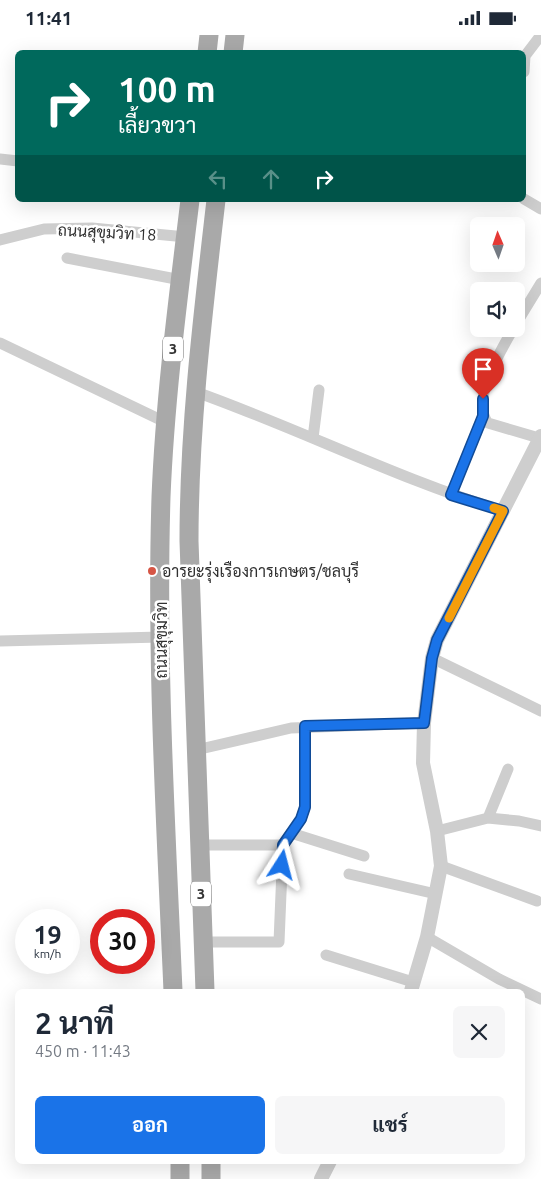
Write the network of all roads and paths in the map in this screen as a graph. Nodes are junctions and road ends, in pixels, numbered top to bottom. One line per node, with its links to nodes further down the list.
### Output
1 (209, 35): 4 (main road)
2 (235, 35): 5 (main road)
3 (541, 35): 6 (street)
4 (207, 50)
5 (233, 50)
6 (526, 55)
7 (0, 159): 8 (street)
8 (15, 161)
9 (526, 200): 12 (street)
10 (190, 202): 13 (main road, ถนนสุขุมวิท / 3)
11 (216, 202): 22 (main road, ถนนสุขุมวิท / 3)
12 (541, 209)
13 (186, 237): 14 (street, ถนนสุขุมวิท 18); 16 (main road, ถนนสุขุมวิท / 3)
14 (0, 240)
15 (67, 258): 16 (street)
16 (181, 280): 24 (main road, ถนนสุขุมวิท / 3)
17 (541, 283): 18 (street)
18 (525, 309)
19 (508, 337): 23 (street)
20 (0, 343): 24 (street)
21 (319, 390): 26 (street)
22 (196, 392): 26 (street); 30 (main road, ถนนสุขุมวิท / 3)
23 (483, 416): 25 (street); 27 (street)
24 (165, 422): 29 (main road, ถนนสุขุมวิท / 3)
25 (540, 437): 28 (street)
26 (313, 438): 27 (street)
27 (451, 495): 28 (street)
28 (503, 511): 32 (street)
29 (161, 637): 30 (main road); 31 (street); 53 (main road, ถนนสุขุมวิท / 3)
30 (192, 637): 36 (main road, ถนนสุขุมวิท / 3)
31 (0, 641)
32 (432, 658): 33 (street); 34 (street)
33 (541, 711)
34 (424, 723): 35 (street); 40 (street)
35 (305, 726): 36 (street); 41 (street)
36 (196, 750): 42 (main road, ถนนสุขุมวิท / 3)
37 (508, 769): 38 (street)
38 (488, 818): 39 (street); 40 (street)
39 (541, 826)
40 (436, 831): 45 (street)
41 (291, 833): 43 (street); 44 (street)
42 (200, 845): 43 (street); 50 (main road, ถนนสุขุมวิท / 3)
43 (283, 845): 50 (street)
44 (364, 856)
45 (441, 866): 47 (street); 48 (street)
46 (349, 874): 47 (street)
47 (436, 893): 49 (street)
48 (537, 901)
49 (426, 937): 52 (street); 55 (street)
50 (203, 942): 54 (main road, ถนนสุขุมวิท / 3)
51 (326, 955): 52 (street)
52 (412, 987)
53 (173, 989)
54 (205, 989)
55 (520, 989)
56 (525, 992): 57 (street)
57 (541, 999)
58 (180, 1164): 61 (main road)
59 (211, 1164): 62 (main road)
60 (329, 1164): 63 (street)
61 (180, 1179)
62 (211, 1179)
63 (322, 1179)

